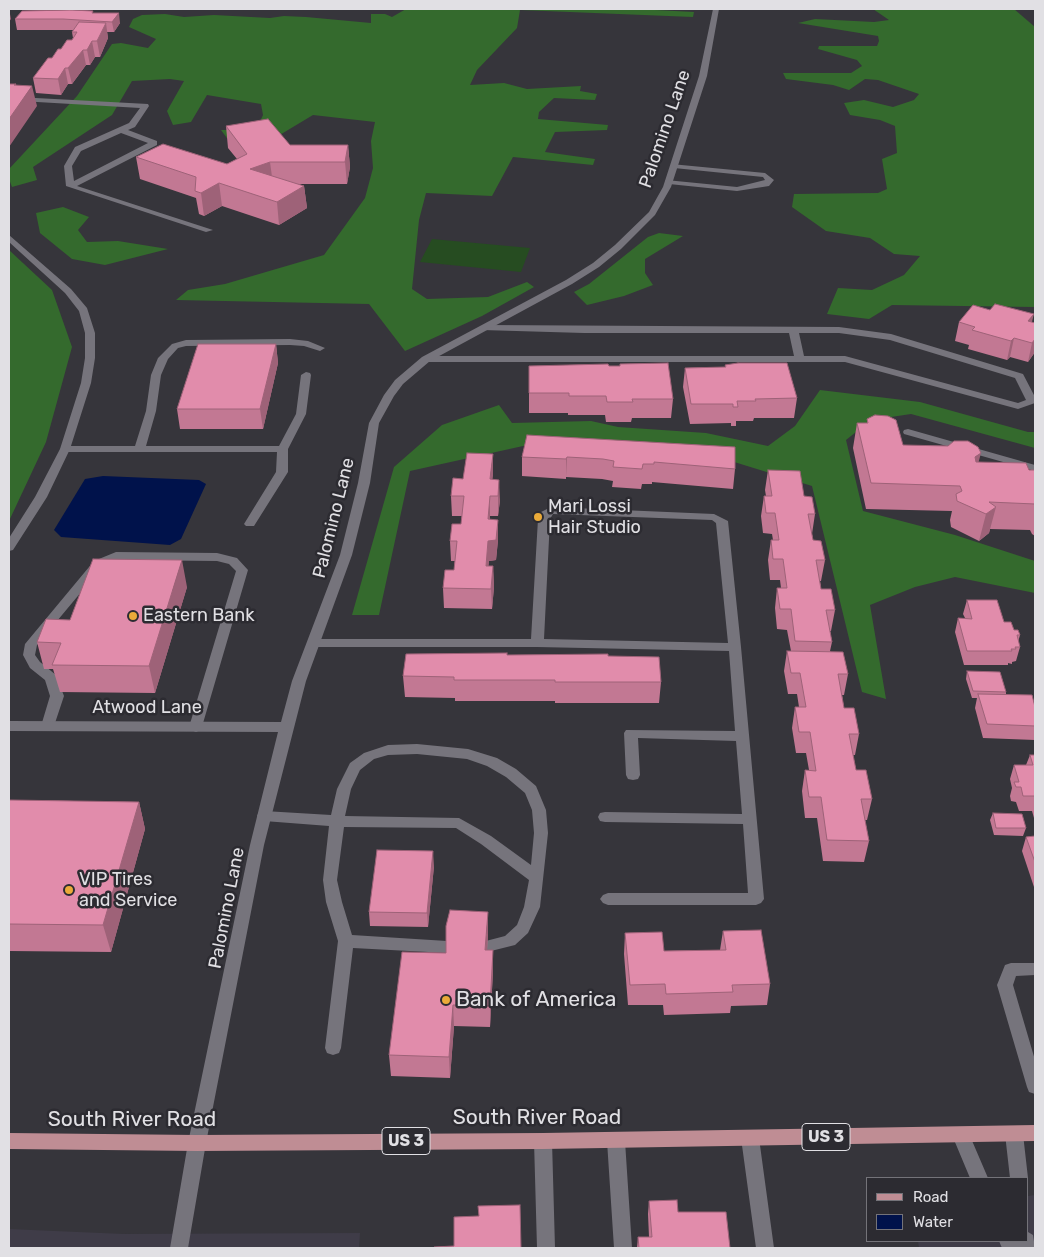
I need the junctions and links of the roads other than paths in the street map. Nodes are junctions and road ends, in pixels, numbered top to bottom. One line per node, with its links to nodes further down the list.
1 (716, 9): 6 (street, Palomino Lane)
2 (20, 99): 3 (street)
3 (121, 130): 4 (street); 8 (street)
4 (154, 143): 5 (street); 8 (street)
5 (163, 146)
6 (674, 166): 7 (street, Palomino Lane); 7 (street)
7 (669, 182): 11 (street, Palomino Lane)
8 (70, 186): 9 (street)
9 (209, 230)
10 (9, 238): 19 (street)
11 (485, 328): 12 (street); 14 (street, Palomino Lane)
12 (793, 330): 15 (street); 15 (street)
13 (320, 348): 18 (street)
14 (426, 359): 15 (street); 24 (street, Palomino Lane)
15 (800, 360)
16 (306, 376): 20 (street)
17 (908, 432): 21 (street)
18 (140, 448): 19 (street); 20 (street)
19 (65, 449): 23 (street)
20 (283, 449): 22 (street)
21 (1035, 468)
22 (250, 524)
23 (9, 547)
24 (314, 643): 25 (street); 30 (street, Palomino Lane)
25 (537, 643): 26 (street); 26 (street)
26 (735, 647): 31 (street)
27 (9, 726): 28 (street, Atwood Lane)
28 (48, 726): 29 (street, Atwood Lane); 29 (street)
29 (196, 727): 30 (street, Atwood Lane)
30 (286, 728): 33 (street, Palomino Lane)
31 (742, 736): 32 (street); 35 (street)
32 (633, 775)
33 (264, 816): 36 (street); 52 (street, Palomino Lane)
34 (605, 817): 35 (street)
35 (749, 818): 38 (street)
36 (337, 821): 37 (street); 37 (street); 39 (street)
37 (537, 878): 40 (street)
38 (608, 898)
39 (346, 941): 41 (street); 43 (street)
40 (487, 946)
41 (447, 947)
42 (1035, 969): 44 (street)
43 (333, 1048)
44 (1035, 1087)
45 (1035, 1133): 46 (main road, South River Road / US 3)
46 (1014, 1134): 47 (main road, South River Road / US 3); 54 (street)
47 (961, 1135): 48 (main road, South River Road / US 3); 53 (street)
48 (750, 1138): 49 (main road, South River Road / US 3); 58 (street)
49 (616, 1140): 51 (main road, South River Road / US 3); 57 (street)
50 (9, 1141): 52 (main road, South River Road / US 3)
51 (543, 1141): 52 (main road, South River Road / US 3); 56 (street)
52 (197, 1143): 55 (street, Palomino Lane)
53 (979, 1177)
54 (1019, 1177)
55 (179, 1248)
56 (546, 1248)
57 (623, 1248)
58 (765, 1248)

